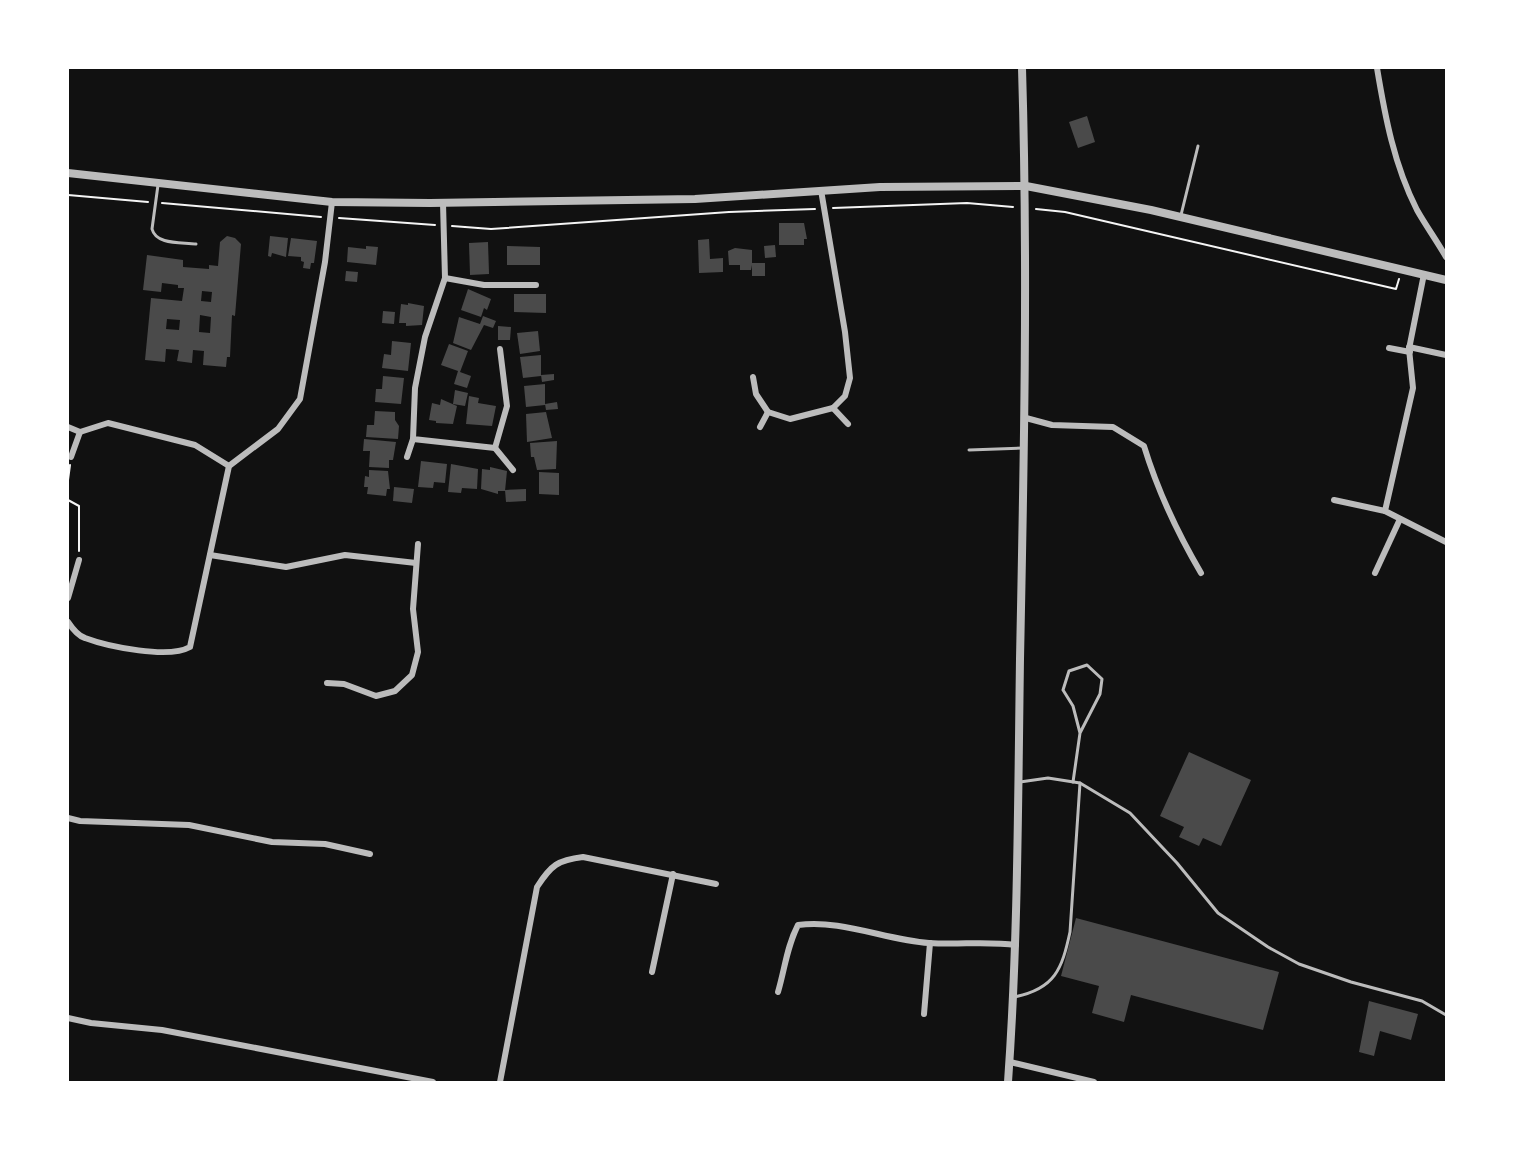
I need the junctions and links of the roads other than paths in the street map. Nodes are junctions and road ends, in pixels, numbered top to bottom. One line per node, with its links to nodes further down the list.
1 (1022, 68): 6 (street)
2 (1377, 68): 12 (street)
3 (1198, 146): 10 (lane)
4 (68, 173): 5 (street)
5 (159, 184): 8 (street); 11 (lane)
6 (1026, 186): 7 (street); 10 (street); 24 (street)
7 (821, 190): 9 (street); 22 (street)
8 (332, 202): 9 (street); 35 (street)
9 (443, 203): 14 (street)
10 (1180, 217): 13 (street)
11 (196, 244)
12 (1446, 257)
13 (1424, 274): 15 (street); 19 (street)
14 (445, 278): 16 (street); 29 (street)
15 (1446, 279)
16 (536, 285)
17 (500, 348): 30 (street)
18 (1389, 348): 19 (street)
19 (1409, 349): 20 (street); 38 (street)
20 (1446, 355)
21 (753, 377): 23 (street)
22 (832, 408): 23 (street); 25 (street)
23 (768, 412): 27 (street)
24 (1026, 418): 31 (street); 45 (street)
25 (848, 424)
26 (68, 427): 28 (street)
27 (760, 427)
28 (80, 432): 33 (street); 35 (street)
29 (413, 439): 30 (street); 34 (street)
30 (495, 448): 36 (street)
31 (1025, 448): 32 (lane); 51 (street)
32 (969, 450)
33 (71, 457)
34 (407, 457)
35 (229, 466): 42 (street)
36 (513, 470)
37 (1334, 500): 38 (street)
38 (1385, 511): 39 (street)
39 (1400, 519): 40 (street); 46 (street)
40 (1446, 542)
41 (418, 544): 44 (street)
42 (210, 555): 44 (street); 48 (street)
43 (79, 560): 47 (street)
44 (416, 563): 49 (street)
45 (1201, 573)
46 (1375, 573)
47 (68, 598)
48 (68, 622)
49 (327, 683)
50 (1080, 734): 50 (lane); 52 (lane)
51 (1018, 782): 52 (lane); 59 (street)
52 (1073, 782): 53 (lane)
53 (1080, 783): 62 (lane); 64 (lane)
54 (68, 818): 55 (street)
55 (370, 854)
56 (673, 874): 57 (street); 60 (street); 69 (street)
57 (716, 884)
58 (930, 943): 59 (street); 61 (street); 63 (street)
59 (1016, 945): 62 (street)
60 (652, 972)
61 (778, 992)
62 (1012, 997): 66 (street)
63 (924, 1014)
64 (1446, 1015)
65 (68, 1018): 67 (street)
66 (1010, 1062): 70 (street); 71 (street)
67 (412, 1080): 68 (street)
68 (433, 1083)
69 (500, 1083)
70 (1008, 1083)
71 (1094, 1083)

